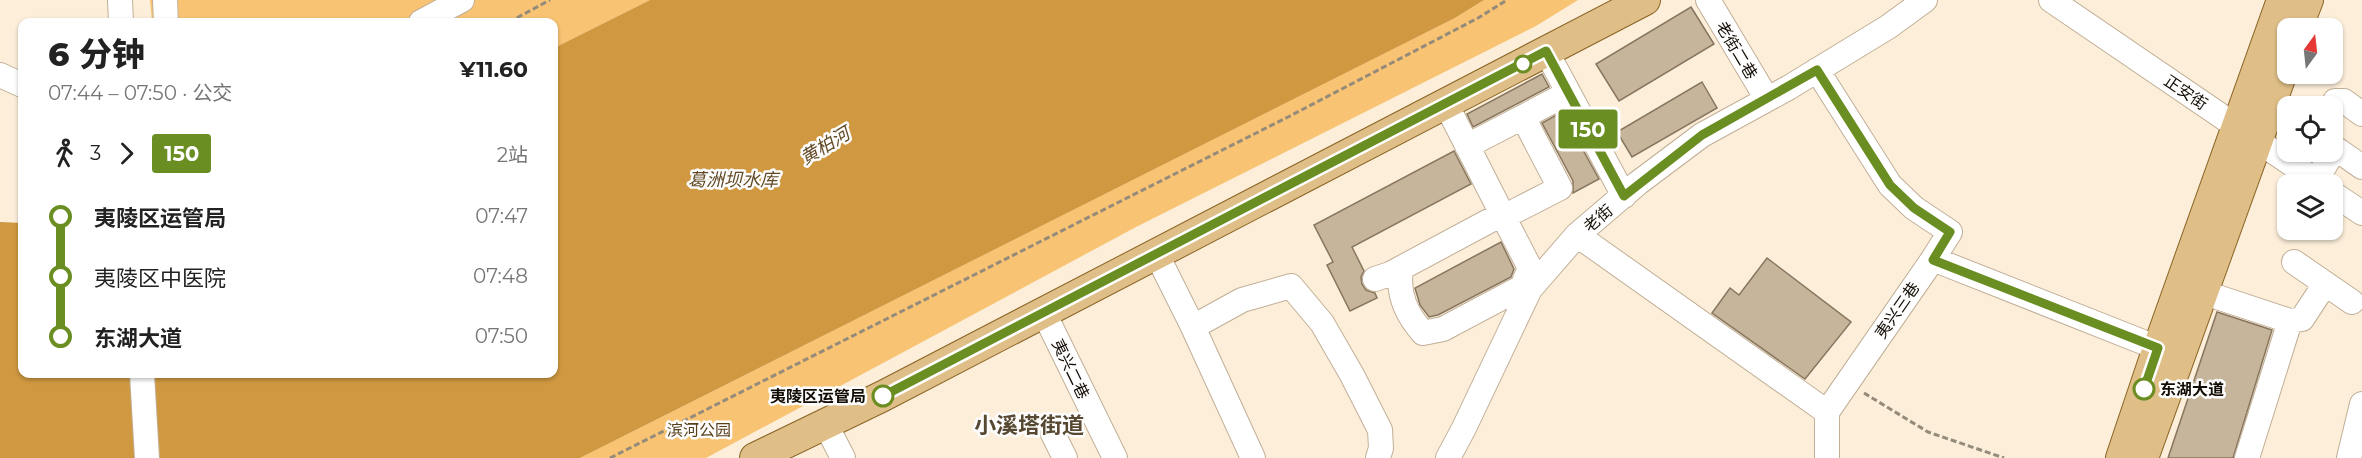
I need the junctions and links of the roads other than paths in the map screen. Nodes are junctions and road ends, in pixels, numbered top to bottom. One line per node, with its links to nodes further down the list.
1 (120, 0): 11 (street)
2 (165, 0): 12 (street)
3 (462, 0): 13 (street)
4 (1609, 0): 54 (main road)
5 (1645, 0): 15 (main road)
6 (1708, 0): 21 (street, 老街二巷)
7 (1925, 0): 16 (street, 老街)
8 (2051, 0): 26 (street, 正安街)
9 (2282, 0): 26 (main road)
10 (2308, 0): 14 (main road)
11 (121, 18)
12 (166, 18)
13 (428, 18)
14 (2301, 18)
15 (1546, 51): 20 (street); 23 (main road)
16 (1817, 70): 21 (street, 老街); 37 (street, 夷兴三巷)
17 (0, 75): 19 (street)
18 (2277, 77): 26 (main road)
19 (18, 83)
20 (1568, 93): 25 (street); 31 (street)
21 (1767, 99): 31 (street, 老街)
22 (2343, 101): 24 (street)
23 (1446, 104): 27 (street); 36 (main road)
24 (2362, 114)
25 (1522, 117): 27 (street); 33 (street)
26 (2247, 134): 30 (street, 正安街); 42 (main road); 47 (main road)
27 (1467, 146): 33 (street)
28 (2343, 153): 29 (street)
29 (2362, 167)
30 (2305, 174)
31 (1624, 196): 35 (street, 老街)
32 (2343, 200): 34 (street, 正安街)
33 (1510, 212): 39 (street); 39 (street)
34 (2362, 213)
35 (1577, 235): 49 (street); 61 (street, 老街)
36 (1156, 252): 44 (main road); 46 (street)
37 (1933, 260): 47 (street); 49 (street, 夷兴三巷)
38 (2294, 262): 41 (street)
39 (1401, 269): 40 (street)
40 (1376, 279)
41 (2325, 284): 43 (street); 45 (street)
42 (2202, 292): 45 (street); 64 (main road)
43 (2352, 302)
44 (1043, 311): 51 (main road); 58 (street, 夷兴二巷)
45 (2290, 321): 65 (street)
46 (1193, 327): 59 (street); 60 (street)
47 (2158, 348): 63 (main road)
48 (142, 378): 53 (street)
49 (1827, 412): 62 (street)
50 (2361, 412): 66 (street)
51 (825, 423): 55 (main road); 56 (street)
52 (1053, 434): 57 (street)
53 (147, 458)
54 (734, 458)
55 (755, 458)
56 (843, 458)
57 (1065, 458)
58 (1115, 458)
59 (1253, 458)
60 (1378, 458)
61 (1448, 458)
62 (1827, 458)
63 (2121, 458)
64 (2143, 458)
65 (2247, 458)
66 (2349, 458)

